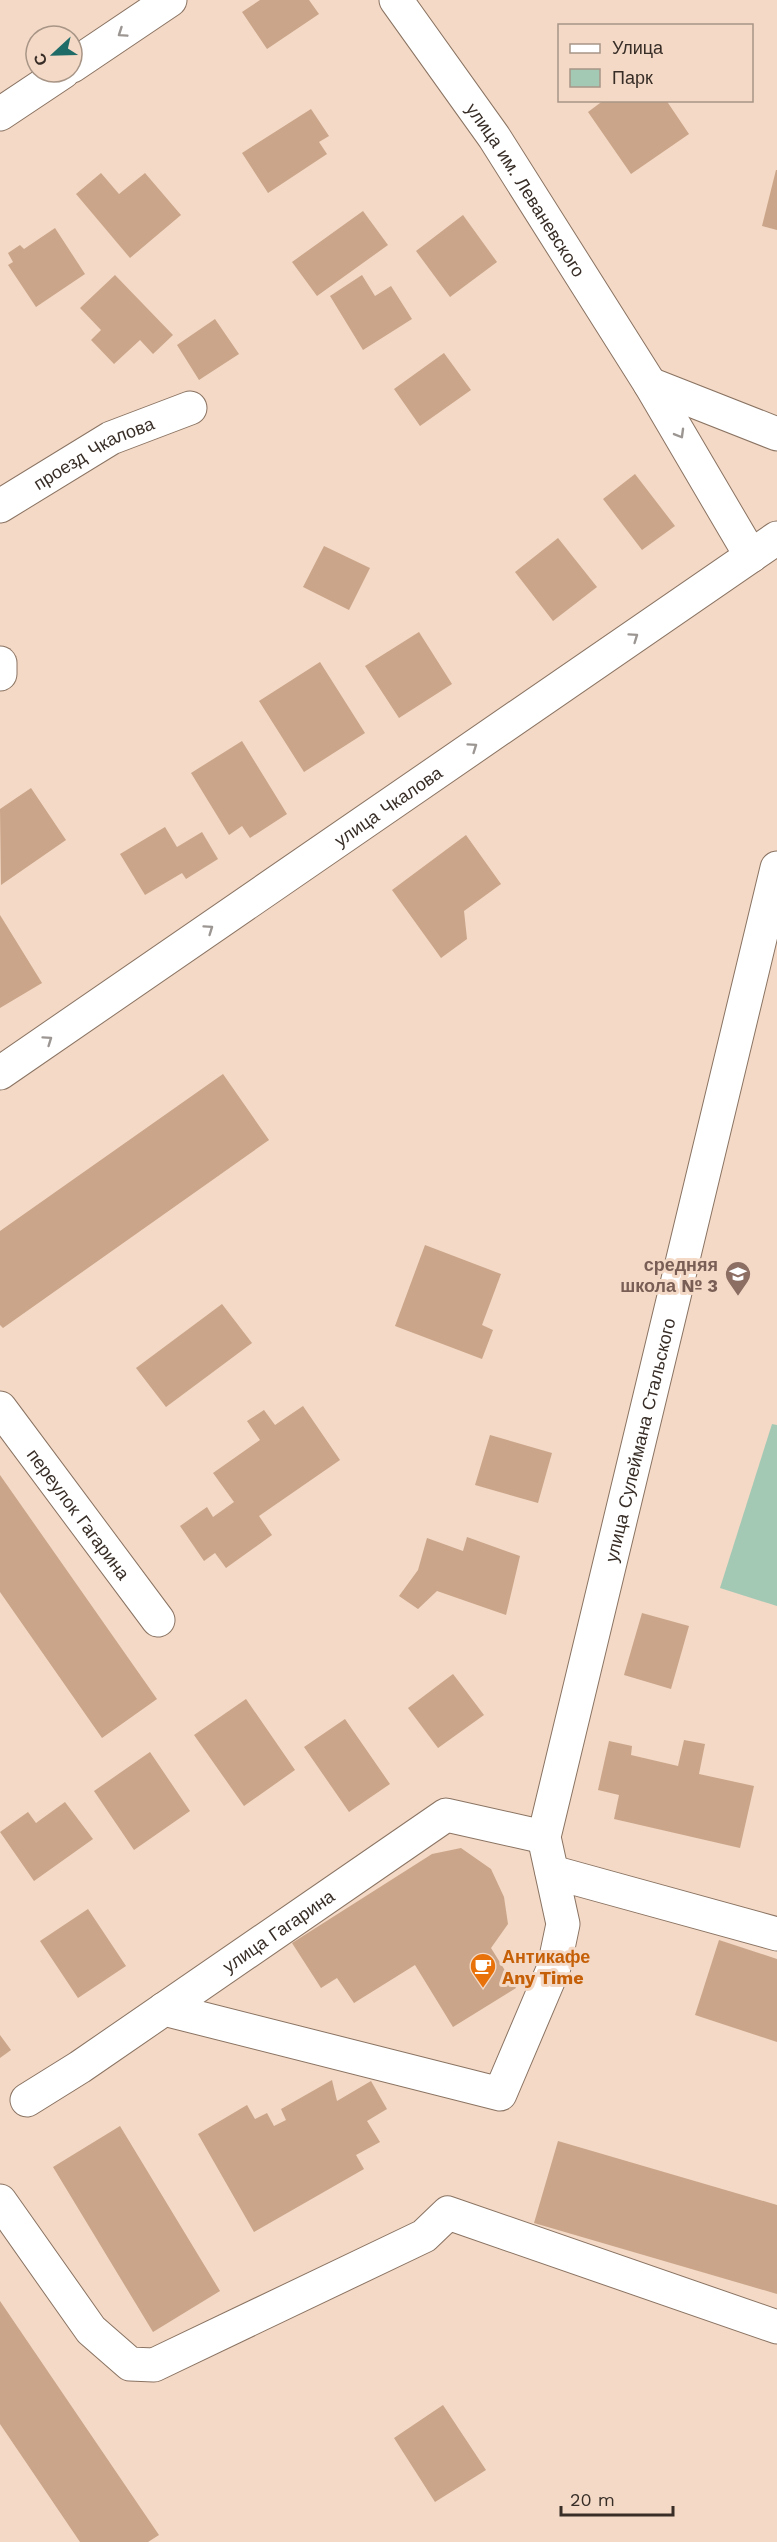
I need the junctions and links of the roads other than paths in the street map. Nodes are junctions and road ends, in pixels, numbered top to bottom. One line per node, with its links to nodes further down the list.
1 (170, 0): 3 (street, one-way to 3)
2 (396, 0): 6 (street, улица им. Леваневского)
3 (84, 58)
4 (45, 84): 5 (street)
5 (0, 114)
6 (650, 384): 8 (street); 10 (street, улица им. Леваневского, one-way to 10)
7 (190, 408): 9 (street, проезд Чкалова)
8 (777, 434)
9 (0, 506)
10 (764, 547): 14 (street, улица Чкалова, one-way to 10)
11 (0, 663): 12 (street)
12 (0, 674)
13 (777, 868): 17 (street, улица Сулеймана Стальского)
14 (0, 1073)
15 (0, 1408): 16 (street, переулок Гагарина)
16 (158, 1620)
17 (544, 1837): 18 (street); 20 (street, улица Гагарина)
18 (552, 1872): 19 (street); 20 (street)
19 (777, 1934)
20 (164, 2009): 21 (street, улица Гагарина)
21 (27, 2100)
22 (0, 2201): 23 (street)
23 (777, 2327)

